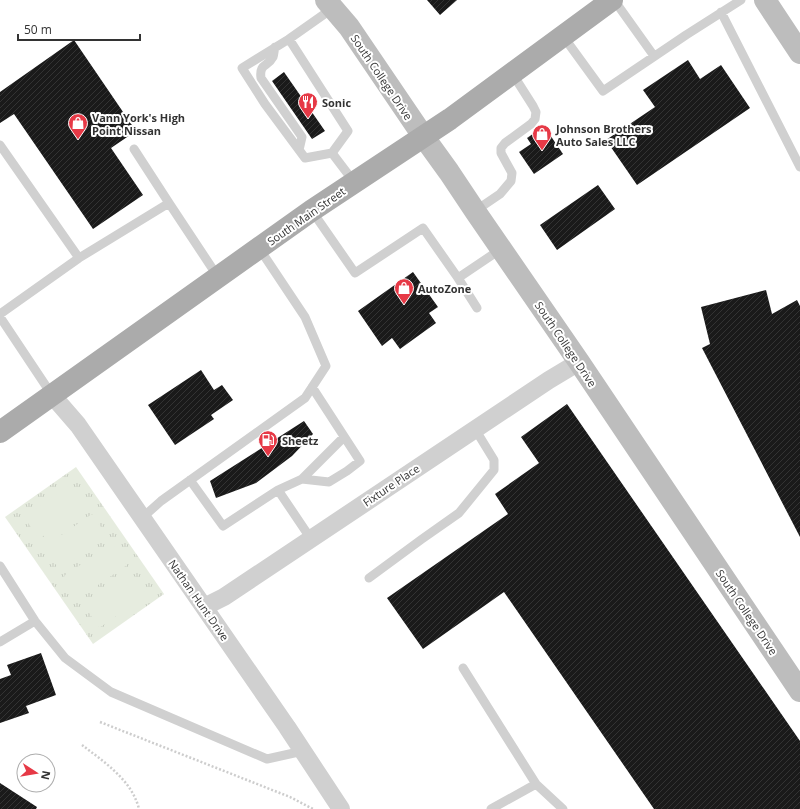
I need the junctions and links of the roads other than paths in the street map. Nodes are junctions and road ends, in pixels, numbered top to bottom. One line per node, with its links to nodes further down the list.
1 (613, 0): 6 (main road, South Main Street); 10 (lane)
2 (741, 0): 5 (lane)
3 (765, 0): 9 (main road)
4 (330, 4): 7 (lane); 12 (main road, South College Drive)
5 (721, 12): 10 (lane); 17 (lane)
6 (563, 36): 10 (lane); 11 (main road, South Main Street)
7 (289, 39): 8 (lane); 16 (lane)
8 (275, 47): 15 (lane); 15 (lane)
9 (800, 53)
10 (654, 56)
11 (512, 73): 12 (main road, South Main Street); 20 (lane)
12 (423, 136): 18 (main road, South Main Street); 20 (main road, South College Drive)
13 (0, 145): 24 (lane)
14 (134, 149): 19 (lane)
15 (299, 150): 16 (lane)
16 (332, 153): 18 (lane)
17 (800, 166)
18 (354, 182): 21 (main road, South Main Street)
19 (169, 203): 24 (lane); 25 (lane)
20 (475, 210): 23 (main road, South College Drive)
21 (311, 211): 22 (main road, South Main Street); 26 (lane)
22 (260, 248): 25 (main road, South Main Street); 31 (lane)
23 (501, 249): 26 (lane); 30 (main road, South College Drive)
24 (79, 258): 28 (lane)
25 (218, 277): 32 (main road, South Main Street)
26 (458, 278): 27 (lane)
27 (477, 308)
28 (0, 314)
29 (0, 317): 32 (lane)
30 (578, 362): 33 (street, Fixture Place); 47 (main road, South College Drive)
31 (312, 387): 35 (lane); 37 (lane)
32 (52, 395): 34 (main road, South Main Street); 39 (street, Nathan Hunt Drive)
33 (475, 429): 40 (street, Fixture Place); 42 (lane)
34 (0, 432)
35 (344, 437): 36 (lane); 36 (lane)
36 (302, 479): 38 (lane)
37 (190, 480): 38 (lane); 39 (lane)
38 (278, 490): 40 (lane)
39 (142, 518): 43 (street, Nathan Hunt Drive)
40 (312, 539): 43 (street, Fixture Place)
41 (0, 566): 44 (lane)
42 (369, 578)
43 (204, 607): 48 (street, Nathan Hunt Drive)
44 (35, 621): 45 (lane); 48 (lane)
45 (0, 642)
46 (463, 668): 49 (lane)
47 (800, 691)
48 (303, 751): 50 (street, Nathan Hunt Drive)
49 (536, 784): 51 (lane); 52 (lane)
50 (341, 809)
51 (491, 809)
52 (563, 809)

